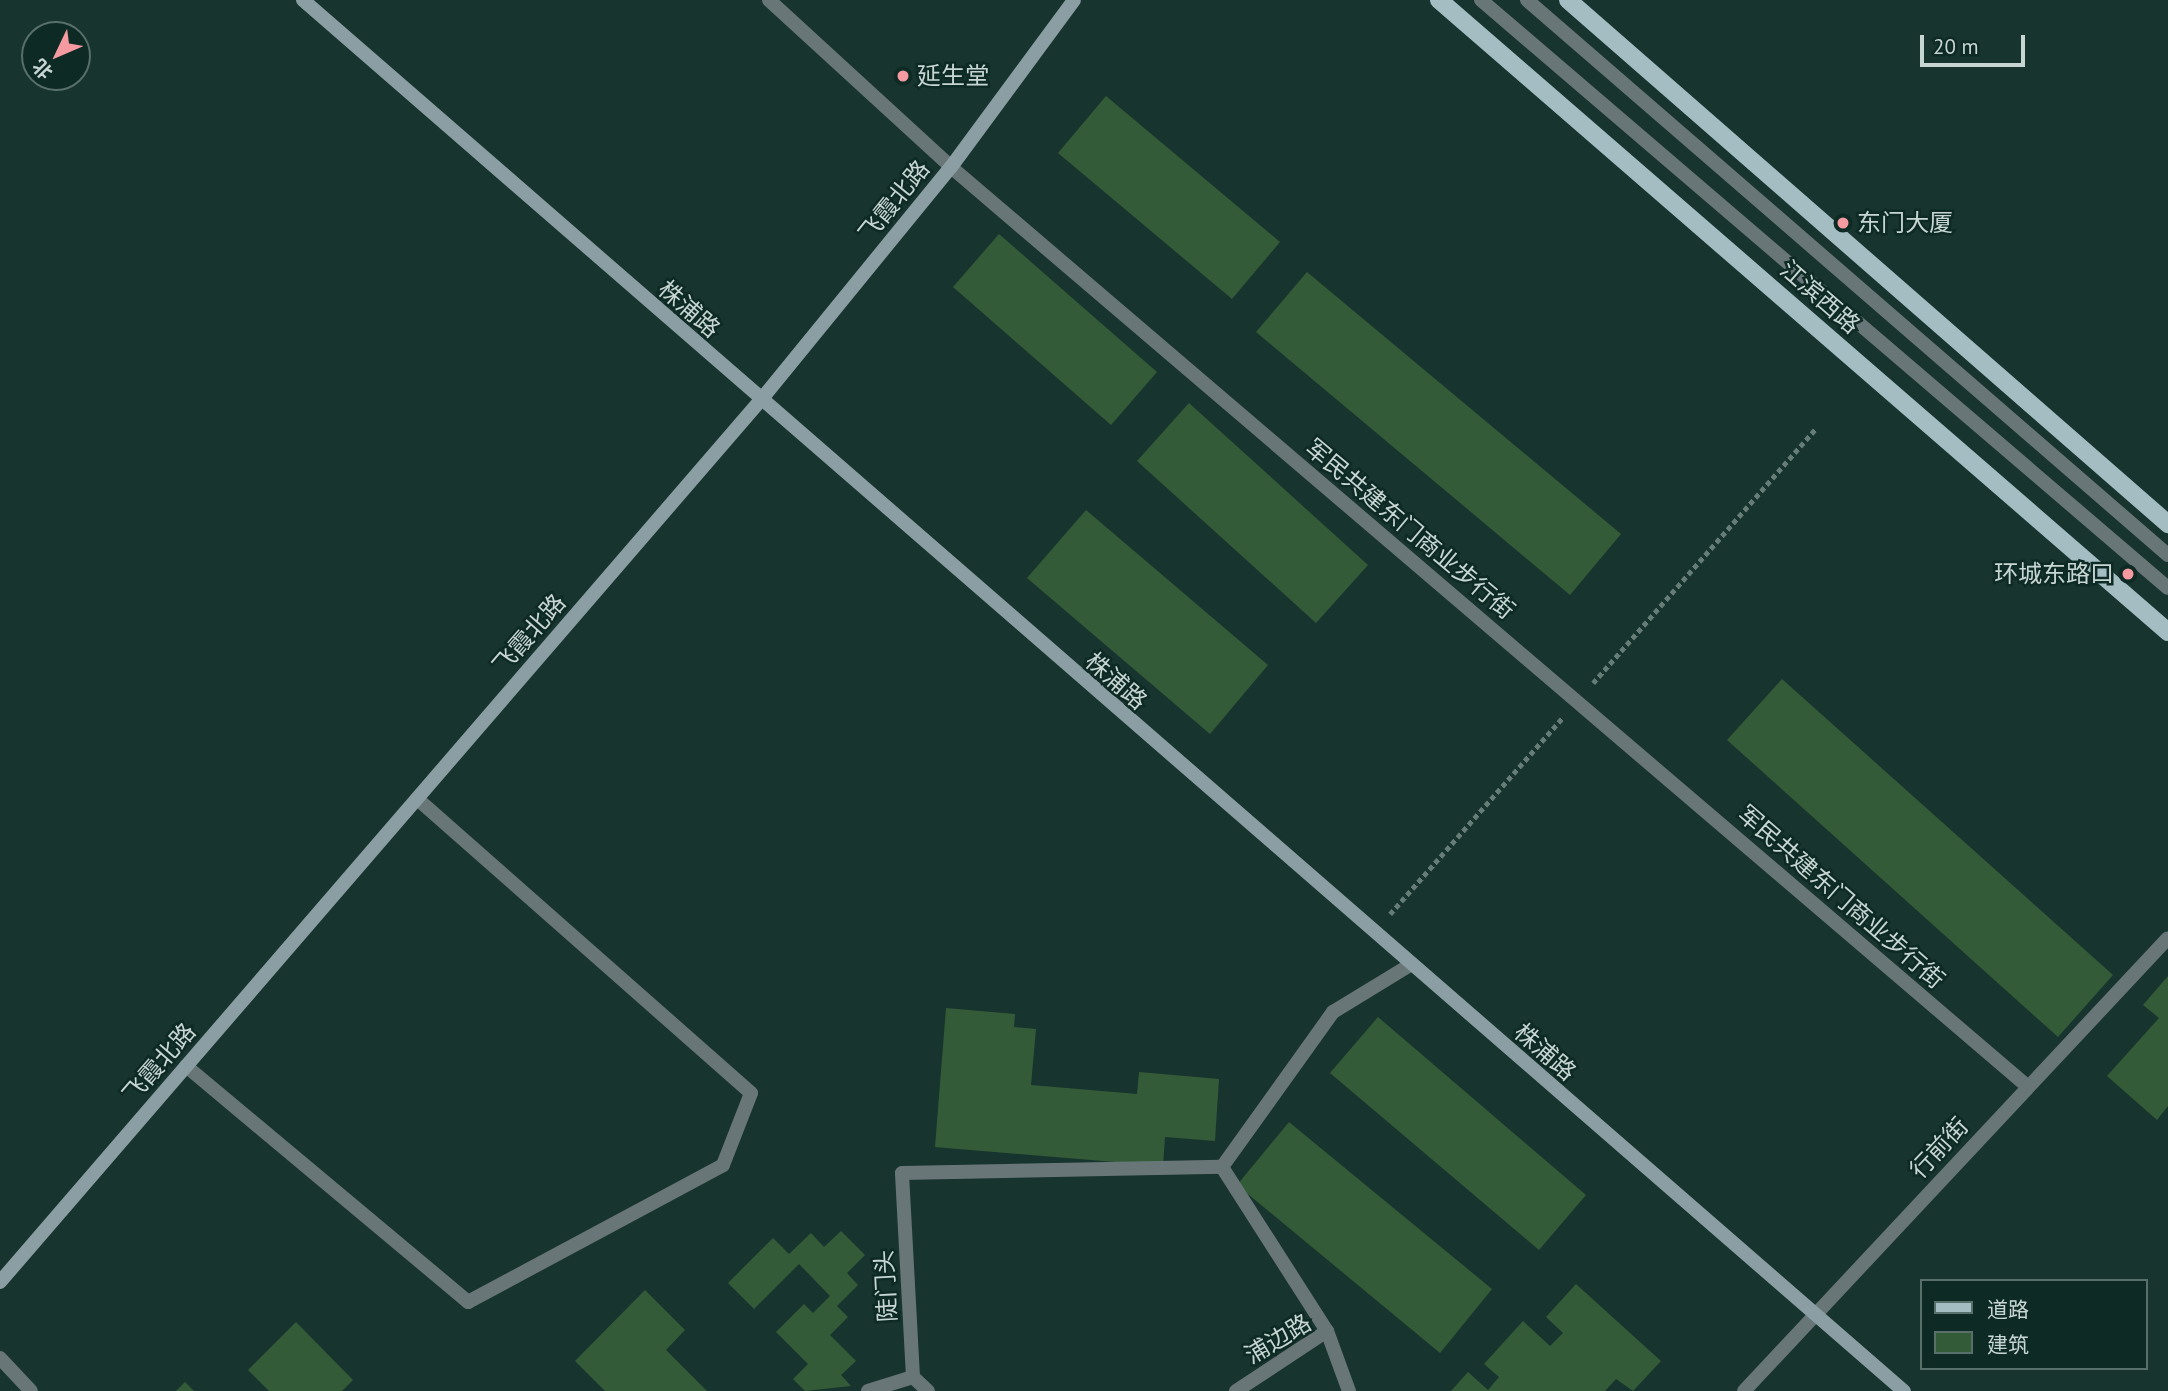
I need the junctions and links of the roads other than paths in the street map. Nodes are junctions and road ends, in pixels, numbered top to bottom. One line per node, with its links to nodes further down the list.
1 (303, 0): 9 (street, 株浦路)
2 (769, 0): 8 (street, 军民共建东门商业步行街)
3 (1073, 0): 8 (street, 飞霞北路)
4 (1439, 0): 13 (main road, 江滨西路)
5 (1481, 0): 12 (street)
6 (1527, 0): 11 (street)
7 (1568, 0): 10 (main road)
8 (951, 167): 9 (street, 飞霞北路); 18 (street, 军民共建东门商业步行街)
9 (760, 401): 14 (street, 飞霞北路); 16 (street, 株浦路)
10 (2168, 524)
11 (2168, 555)
12 (2168, 588)
13 (2168, 632)
14 (417, 799): 17 (street, 飞霞北路); 17 (street)
15 (2168, 938): 18 (street, 行前街)
16 (1410, 965): 19 (street); 21 (street, 株浦路)
17 (186, 1066): 20 (street, 飞霞北路)
18 (2028, 1087): 21 (street, 行前街)
19 (1222, 1167): 22 (street); 24 (street, 陡门头)
20 (0, 1282)
21 (1814, 1313): 30 (street, 行前街); 31 (street, 株浦路)
22 (1327, 1331): 28 (street, 浦边路); 29 (street, 浦边路)
23 (0, 1358): 25 (street)
24 (913, 1377): 26 (street); 27 (street)
25 (31, 1391)
26 (868, 1391)
27 (928, 1391)
28 (1236, 1391)
29 (1349, 1391)
30 (1744, 1391)
31 (1904, 1391)

